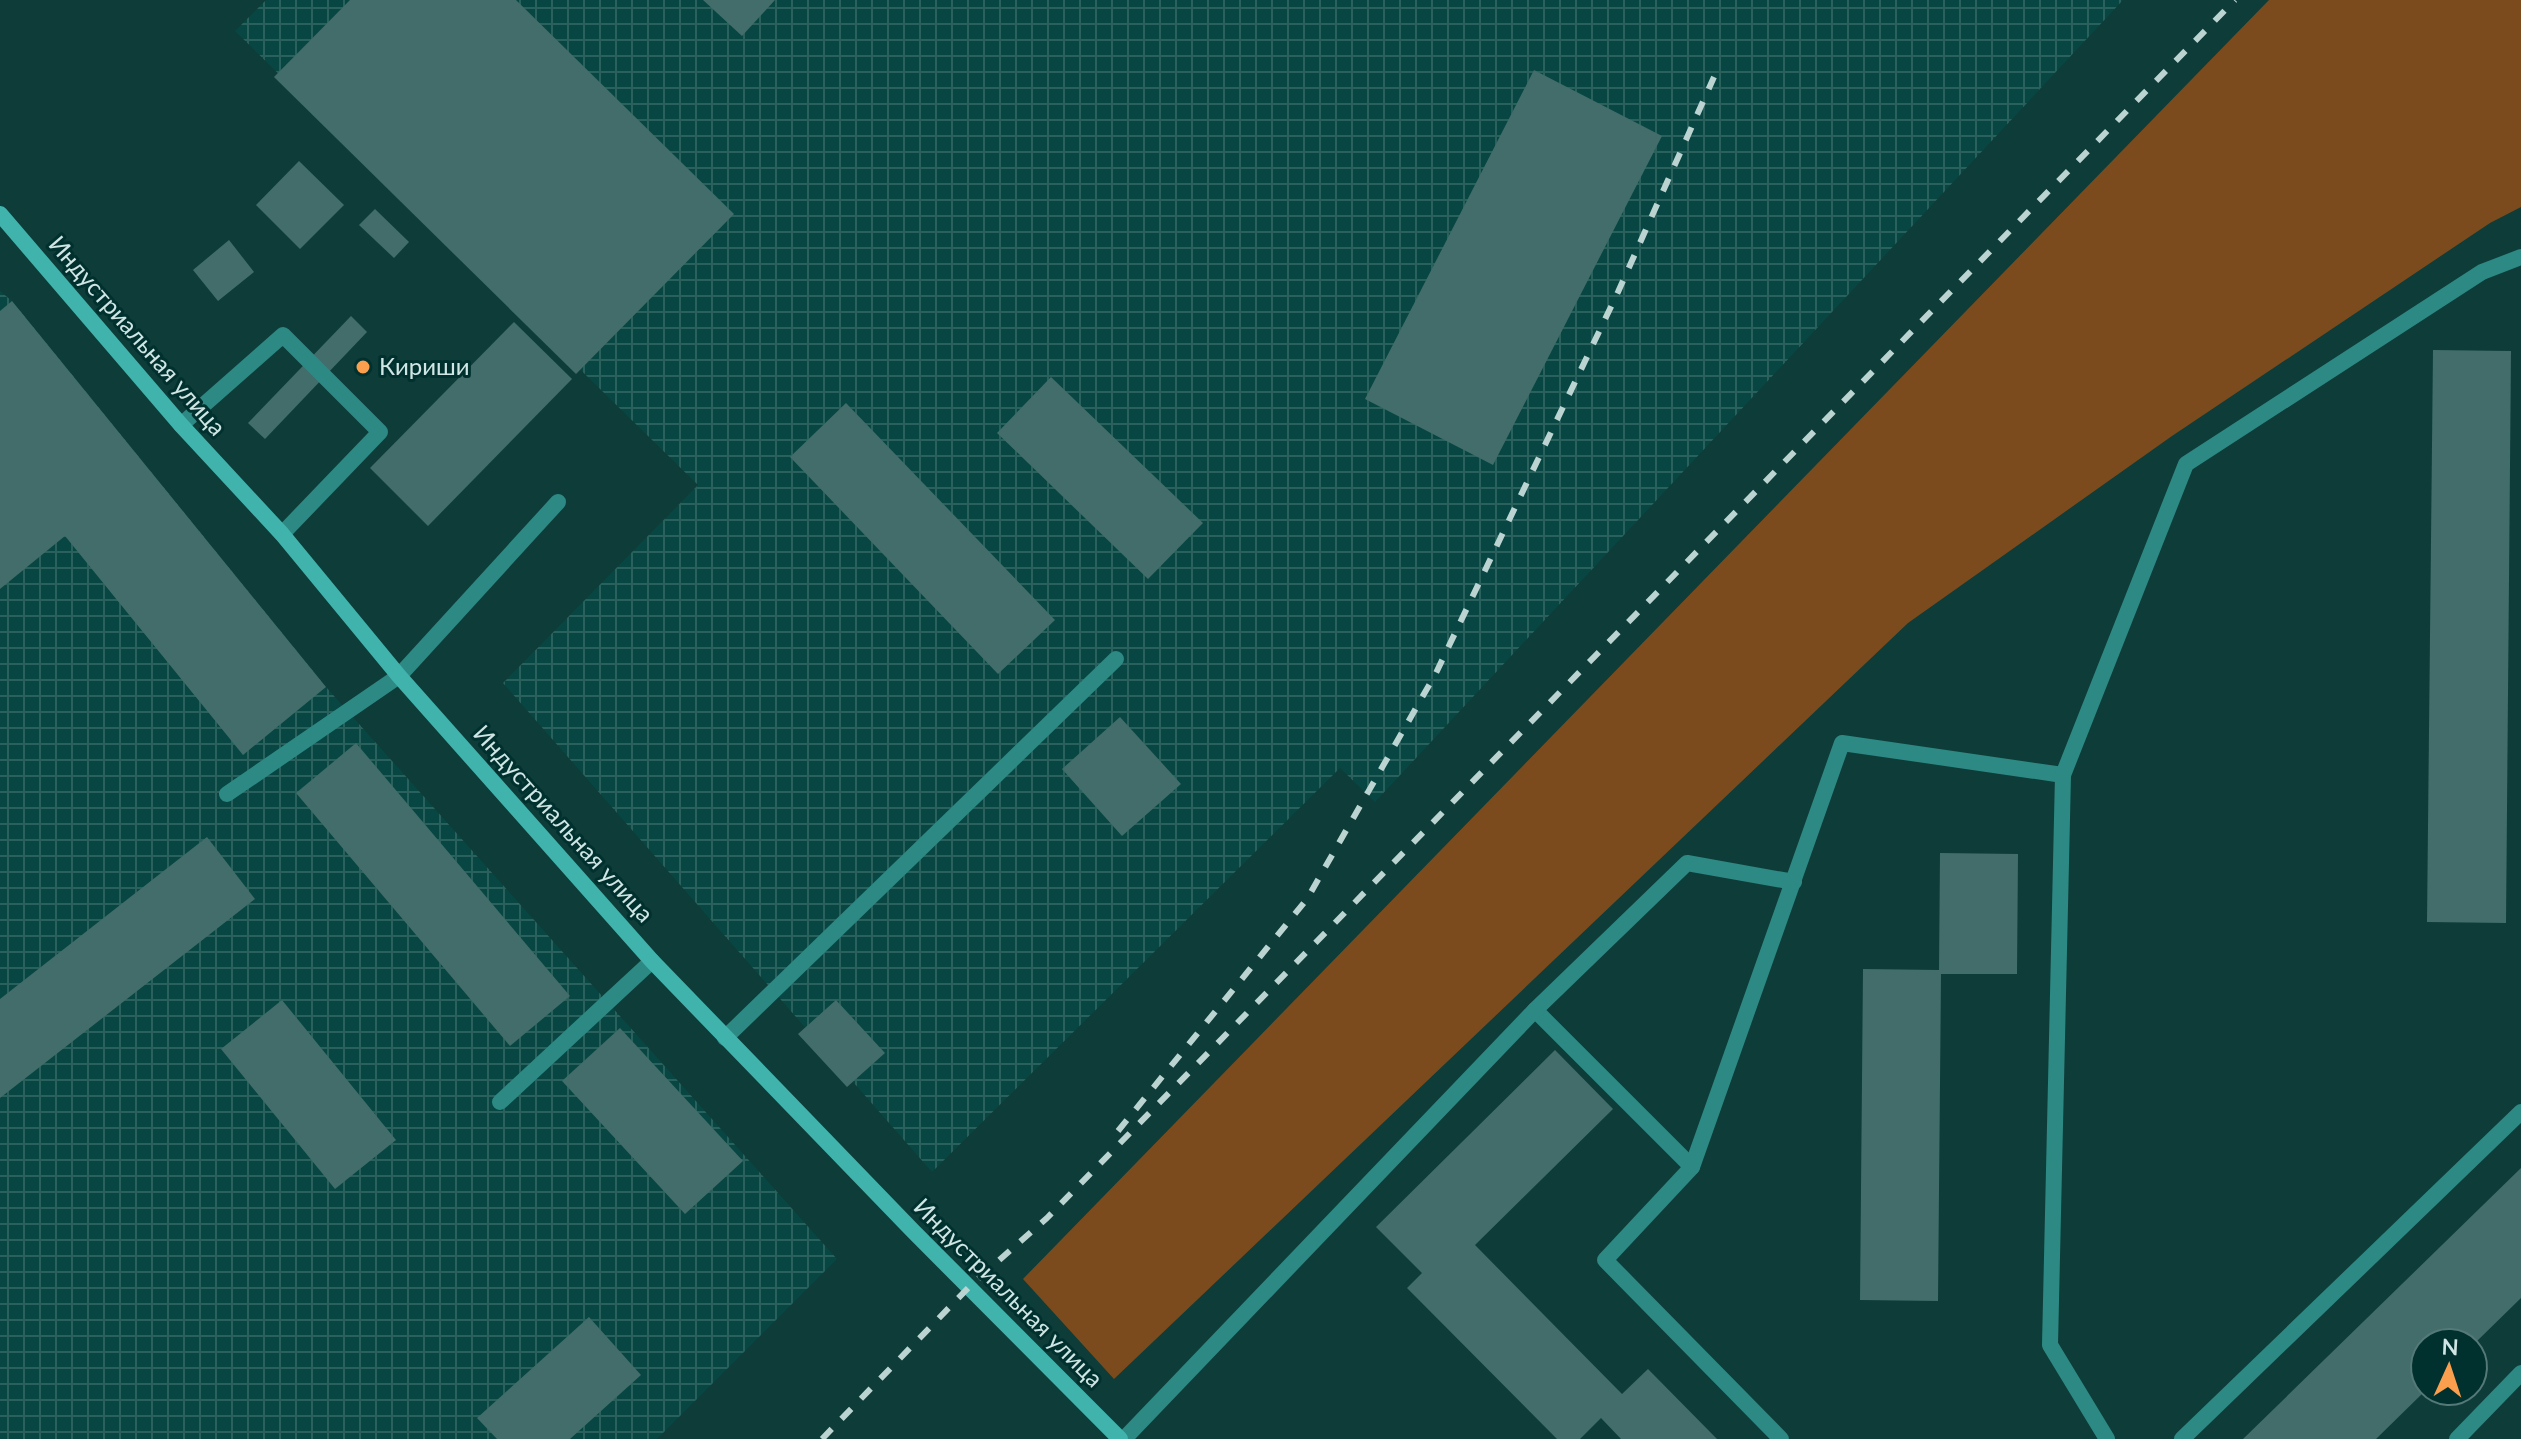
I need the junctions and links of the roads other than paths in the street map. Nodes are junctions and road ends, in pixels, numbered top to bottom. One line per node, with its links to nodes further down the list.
1 (0, 214): 3 (main road, Индустриальная улица)
2 (2521, 257): 8 (lane)
3 (181, 425): 5 (main road, Индустриальная улица); 5 (lane)
4 (558, 502): 7 (lane)
5 (282, 534): 7 (main road, Индустриальная улица)
6 (1116, 659): 13 (lane)
7 (399, 676): 9 (lane); 11 (main road, Индустриальная улица)
8 (2063, 775): 10 (lane); 18 (lane)
9 (227, 794)
10 (1794, 882): 12 (lane); 16 (lane)
11 (652, 961): 13 (main road, Индустриальная улица); 14 (lane)
12 (1535, 1010): 16 (lane); 19 (lane)
13 (725, 1038): 19 (main road, Индустриальная улица)
14 (500, 1102)
15 (2521, 1112): 21 (lane)
16 (1692, 1167): 20 (lane)
17 (2521, 1373): 22 (lane)
18 (2105, 1438)
19 (1122, 1439)
20 (1781, 1439)
21 (2182, 1439)
22 (2457, 1439)

